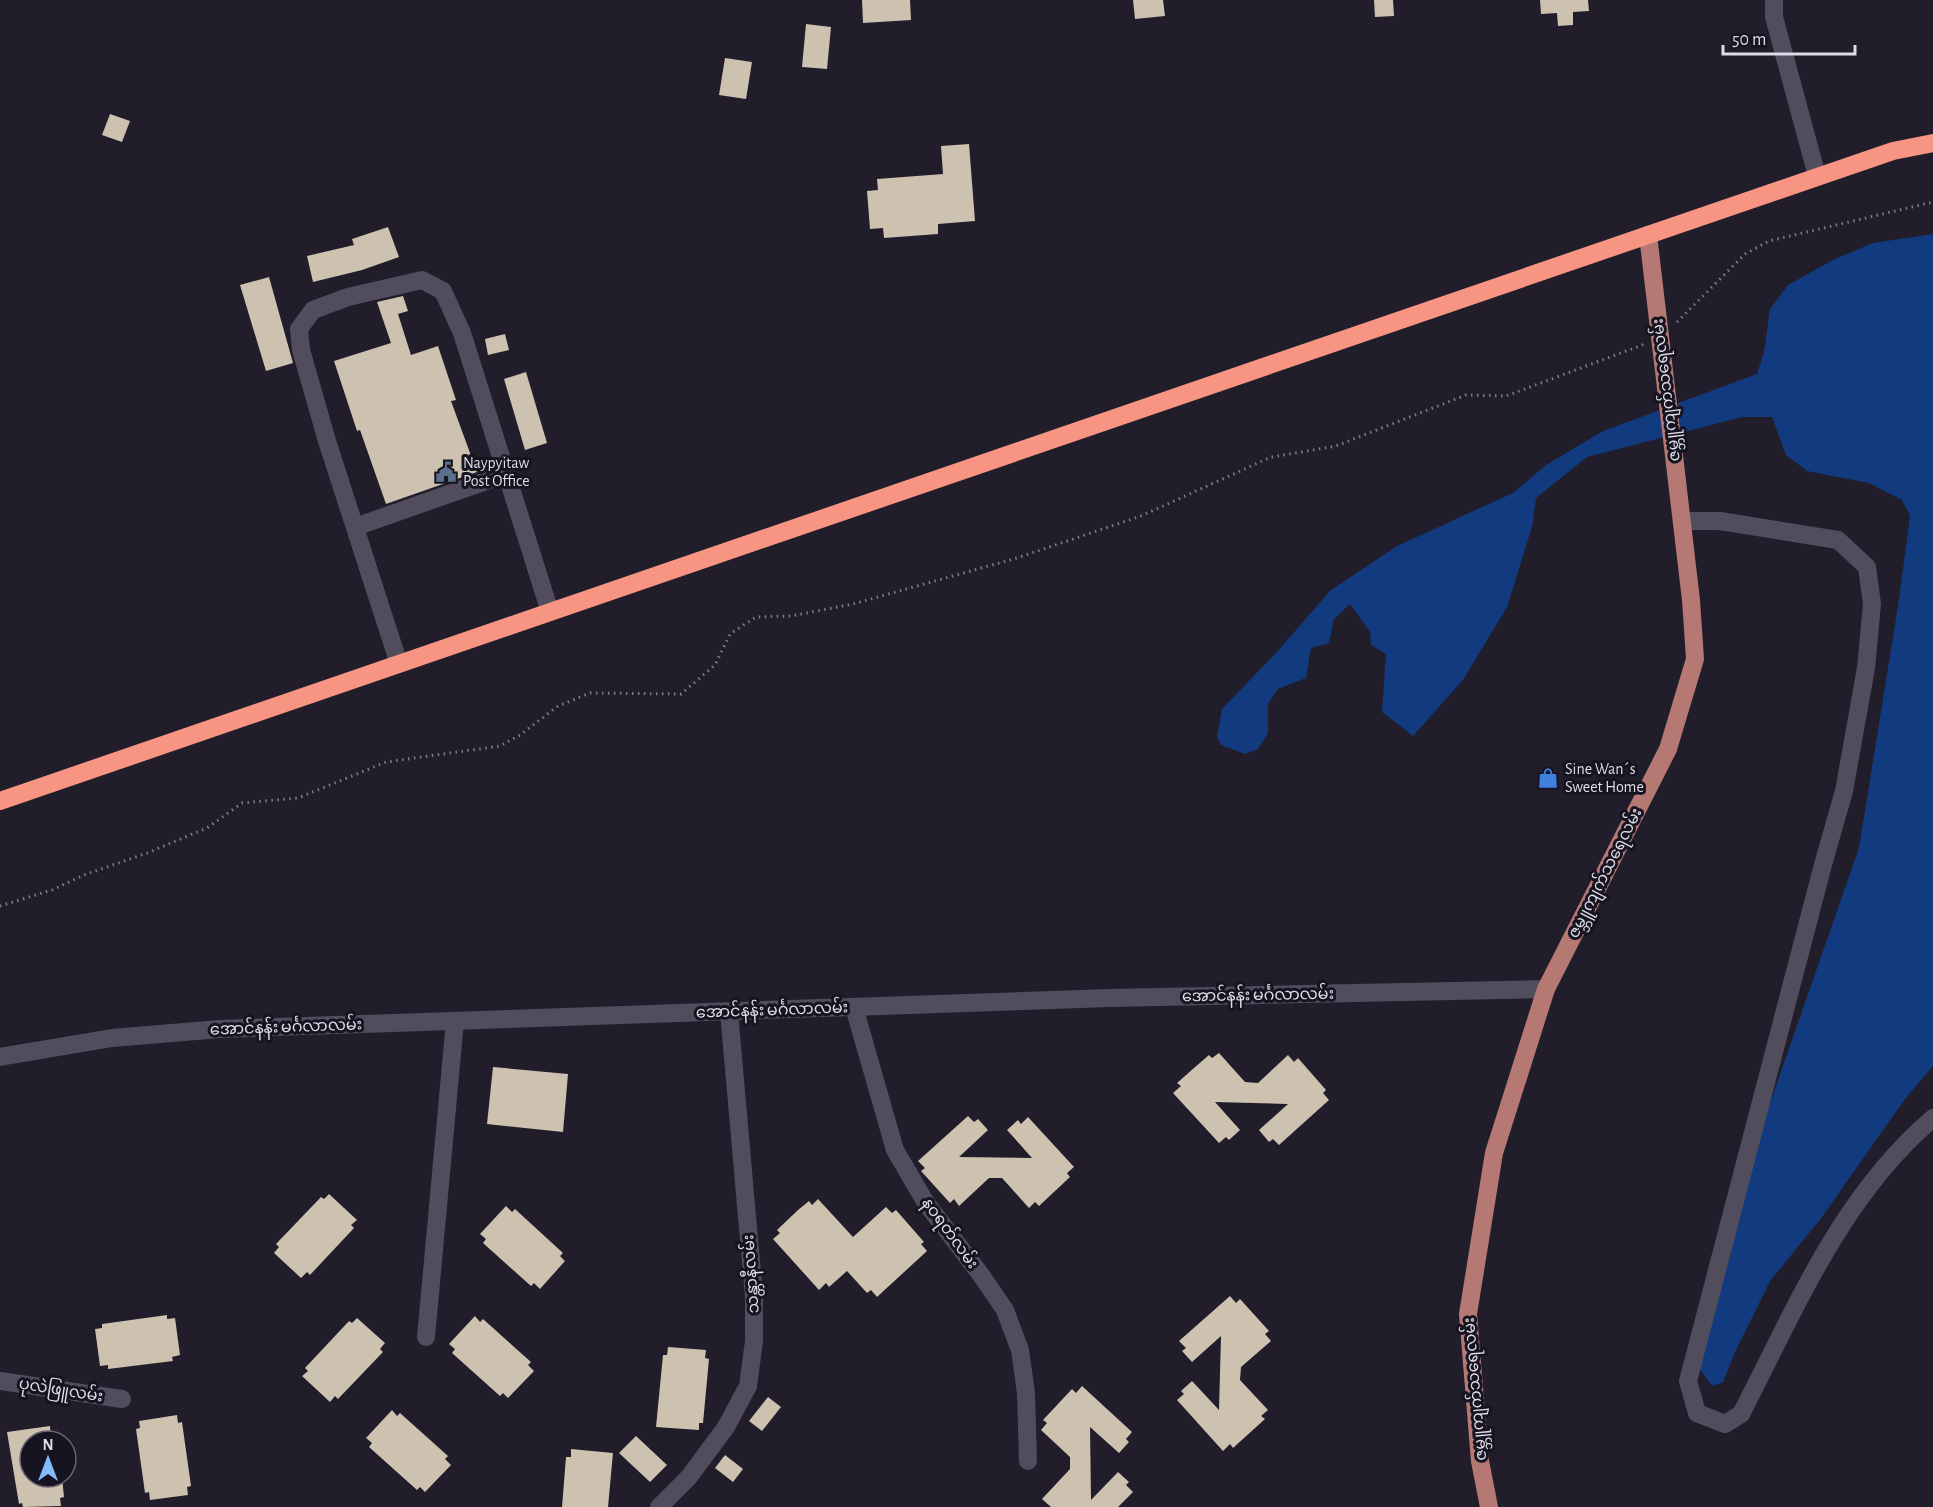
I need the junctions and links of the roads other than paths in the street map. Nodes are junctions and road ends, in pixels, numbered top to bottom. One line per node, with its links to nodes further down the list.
1 (1774, 0): 3 (street)
2 (1933, 143): 3 (highway)
3 (1817, 176): 4 (highway)
4 (1648, 235): 6 (main road, ဇမ္ဘူကျက်သရေလမ်း); 8 (highway)
5 (506, 474): 7 (street); 7 (street); 8 (street)
6 (1682, 521): 11 (main road, ဇမ္ဘူကျက်သရေလမ်း); 16 (street)
7 (355, 527): 9 (street)
8 (550, 612): 9 (highway)
9 (399, 664): 10 (highway)
10 (0, 801)
11 (1546, 989): 12 (street, အောင်နန်း မင်္ဂလာလမ်း); 22 (main road, ဇမ္ဘူကျက်သရေလမ်း)
12 (854, 1007): 13 (street, အောင်နန်း မင်္ဂလာလမ်း); 20 (street, နဝရတ်လမ်း)
13 (729, 1012): 14 (street, အောင်နန်း မင်္ဂလာလမ်း); 21 (street, သန္တာနီလမ်း)
14 (455, 1021): 15 (street, အောင်နန်း မင်္ဂလာလမ်း); 17 (street)
15 (0, 1057)
16 (1933, 1119)
17 (426, 1337)
18 (0, 1381): 19 (street, ပုလဲဖြူလမ်း)
19 (122, 1399)
20 (1029, 1461)
21 (659, 1507)
22 (1489, 1507)

